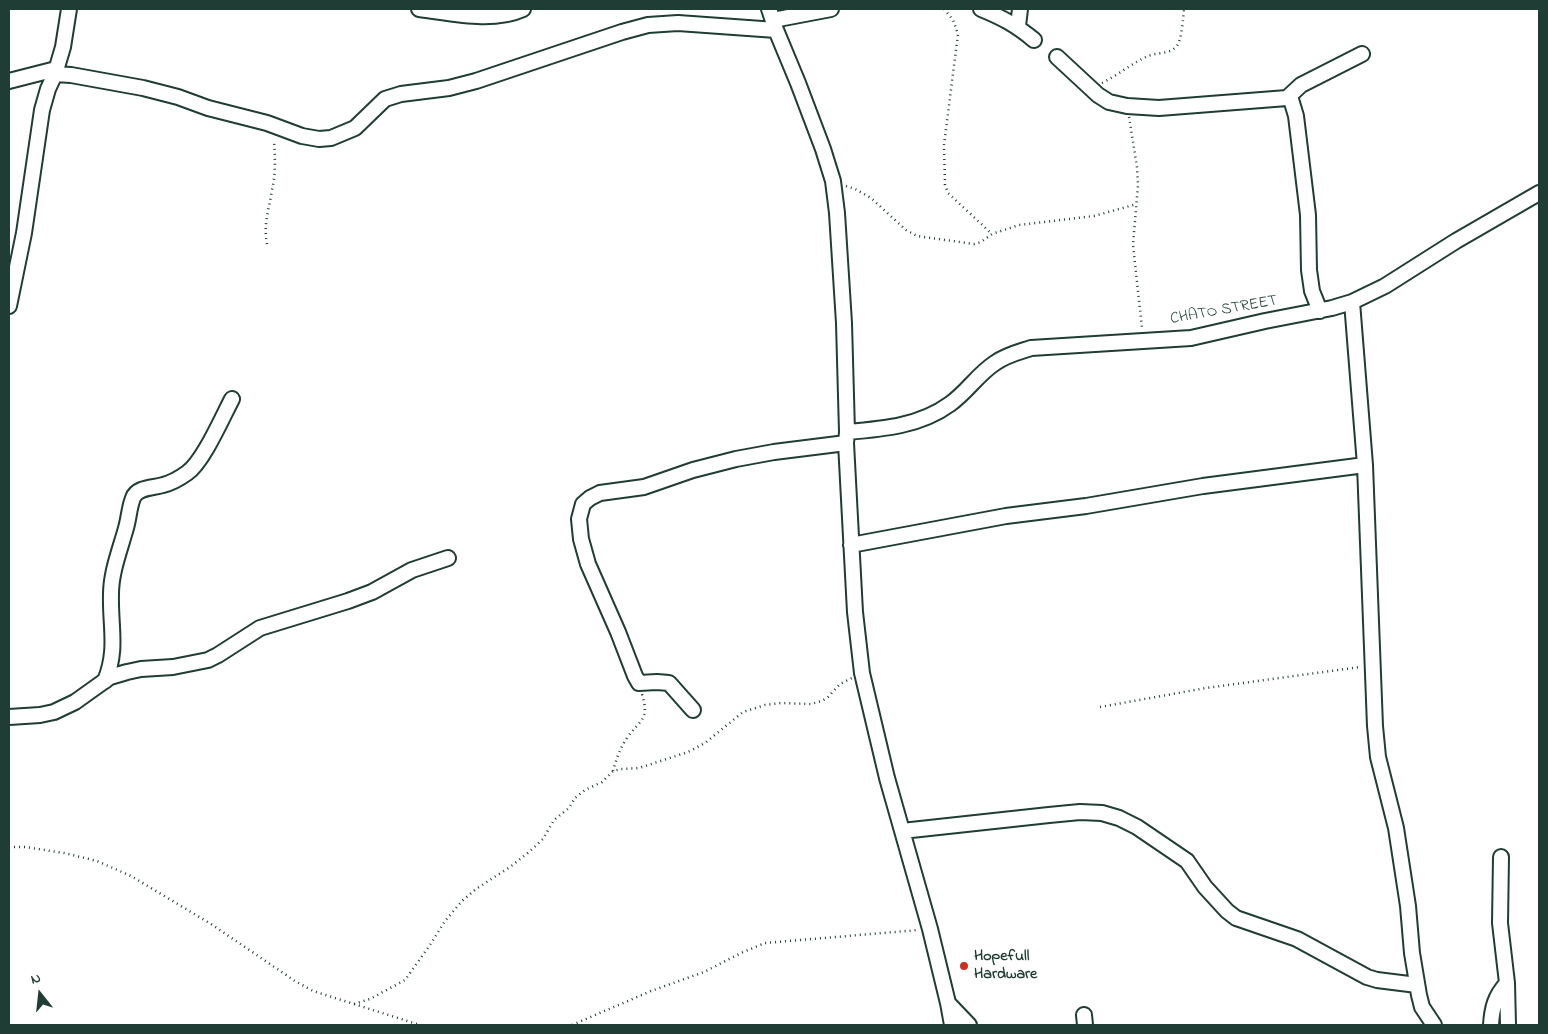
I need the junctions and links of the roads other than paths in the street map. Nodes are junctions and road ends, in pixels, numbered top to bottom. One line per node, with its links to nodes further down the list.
1 (69, 9): 12 (street)
2 (419, 9): 3 (street)
3 (523, 9)
4 (831, 9): 7 (street)
5 (981, 9): 8 (street)
6 (1020, 9): 8 (street)
7 (772, 20): 12 (street); 20 (street)
8 (1018, 26): 9 (street)
9 (1034, 40)
10 (1362, 54): 14 (street)
11 (1057, 57): 14 (street)
12 (56, 71): 13 (street); 17 (street)
13 (9, 81)
14 (1290, 96): 18 (street)
15 (1539, 193): 16 (street, CHATO STREET)
16 (1352, 302): 18 (street, CHATO STREET); 21 (street)
17 (9, 306)
18 (1320, 312): 20 (street, CHATO STREET)
19 (232, 399): 24 (street)
20 (847, 438): 22 (street); 25 (street, CHATO STREET)
21 (1364, 465): 22 (street); 30 (street)
22 (851, 545): 27 (street)
23 (448, 558): 24 (street)
24 (105, 681): 26 (street)
25 (693, 710)
26 (9, 717)
27 (902, 831): 30 (street); 31 (street)
28 (1501, 857): 29 (street)
29 (1507, 984): 35 (street); 36 (street)
30 (1417, 985): 34 (street)
31 (948, 1003): 32 (street); 33 (street)
32 (952, 1025)
33 (969, 1025)
34 (1434, 1025)
35 (1491, 1025)
36 (1508, 1025)

